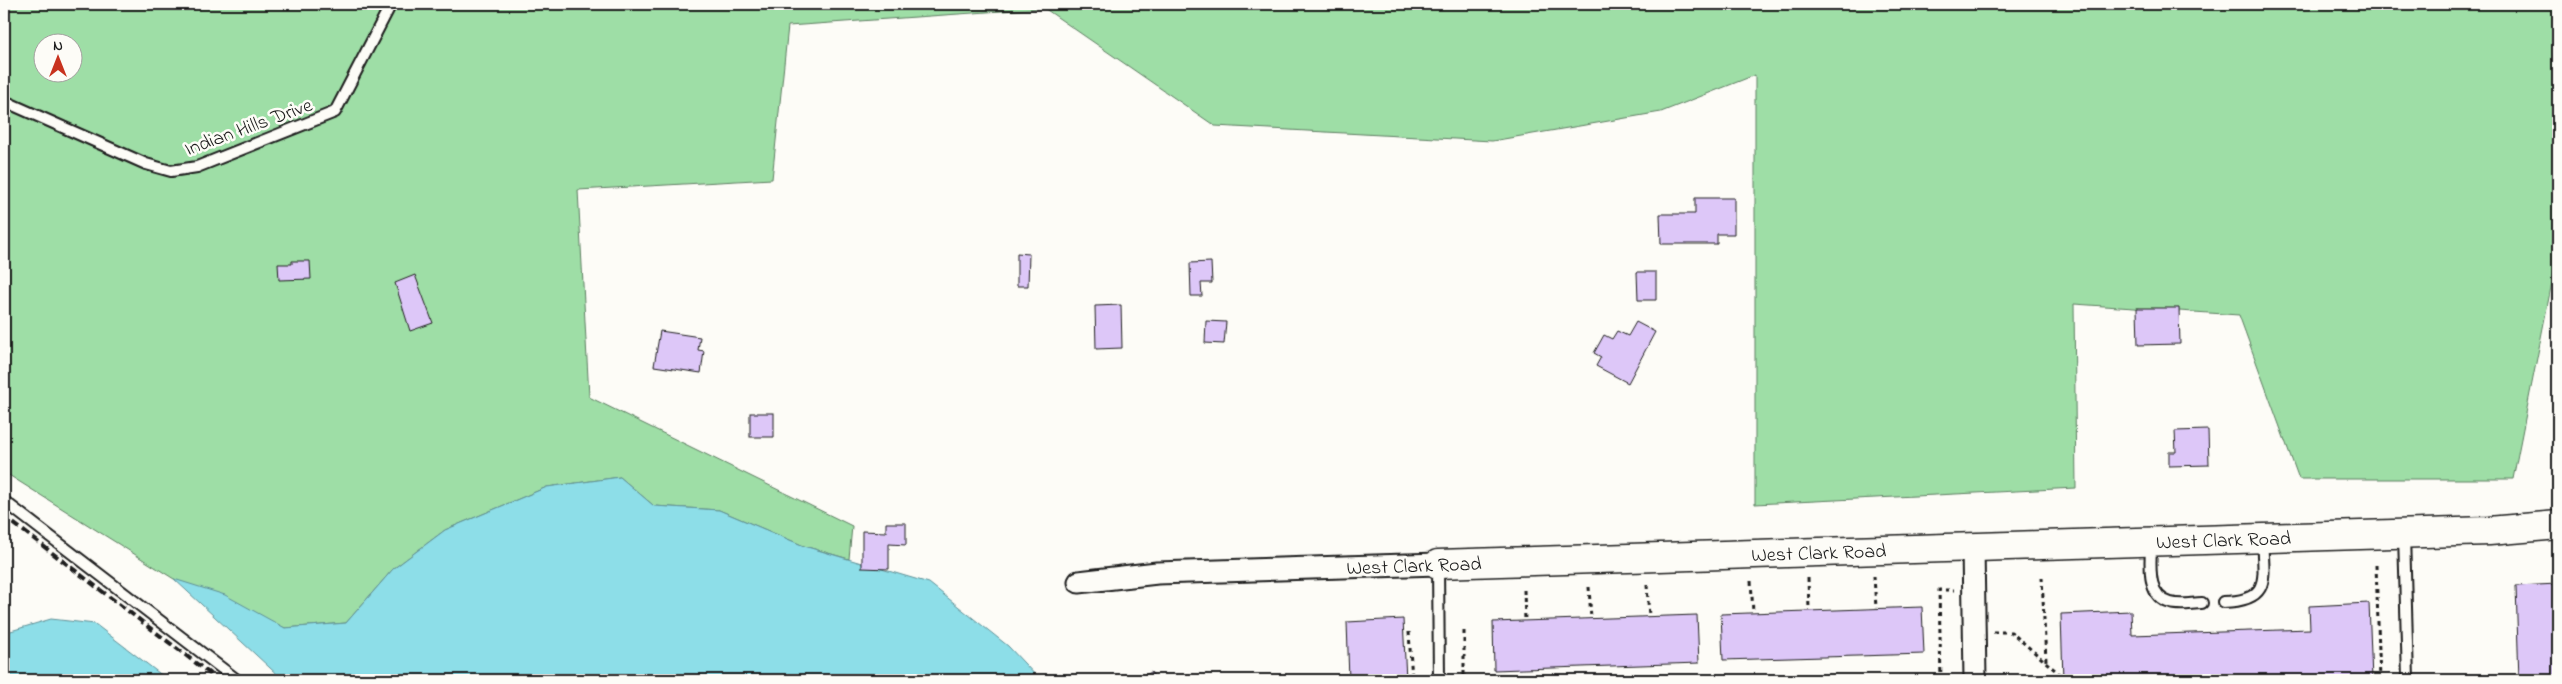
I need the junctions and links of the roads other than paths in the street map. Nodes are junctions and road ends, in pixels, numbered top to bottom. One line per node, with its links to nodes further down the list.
1 (391, 4): 2 (lane, Indian Hills Drive)
2 (4, 101)
3 (4, 501): 13 (lane)
4 (2558, 525): 5 (street, West Clark Road)
5 (2404, 533): 6 (street, West Clark Road); 16 (lane)
6 (2262, 538): 7 (street, West Clark Road); 11 (lane)
7 (2150, 541): 8 (street, West Clark Road); 12 (lane)
8 (1973, 547): 9 (street, West Clark Road); 15 (street)
9 (1438, 564): 10 (street, West Clark Road); 14 (lane)
10 (1079, 582)
11 (2223, 602)
12 (2202, 603)
13 (237, 680)
14 (1439, 680)
15 (1975, 680)
16 (2408, 680)

